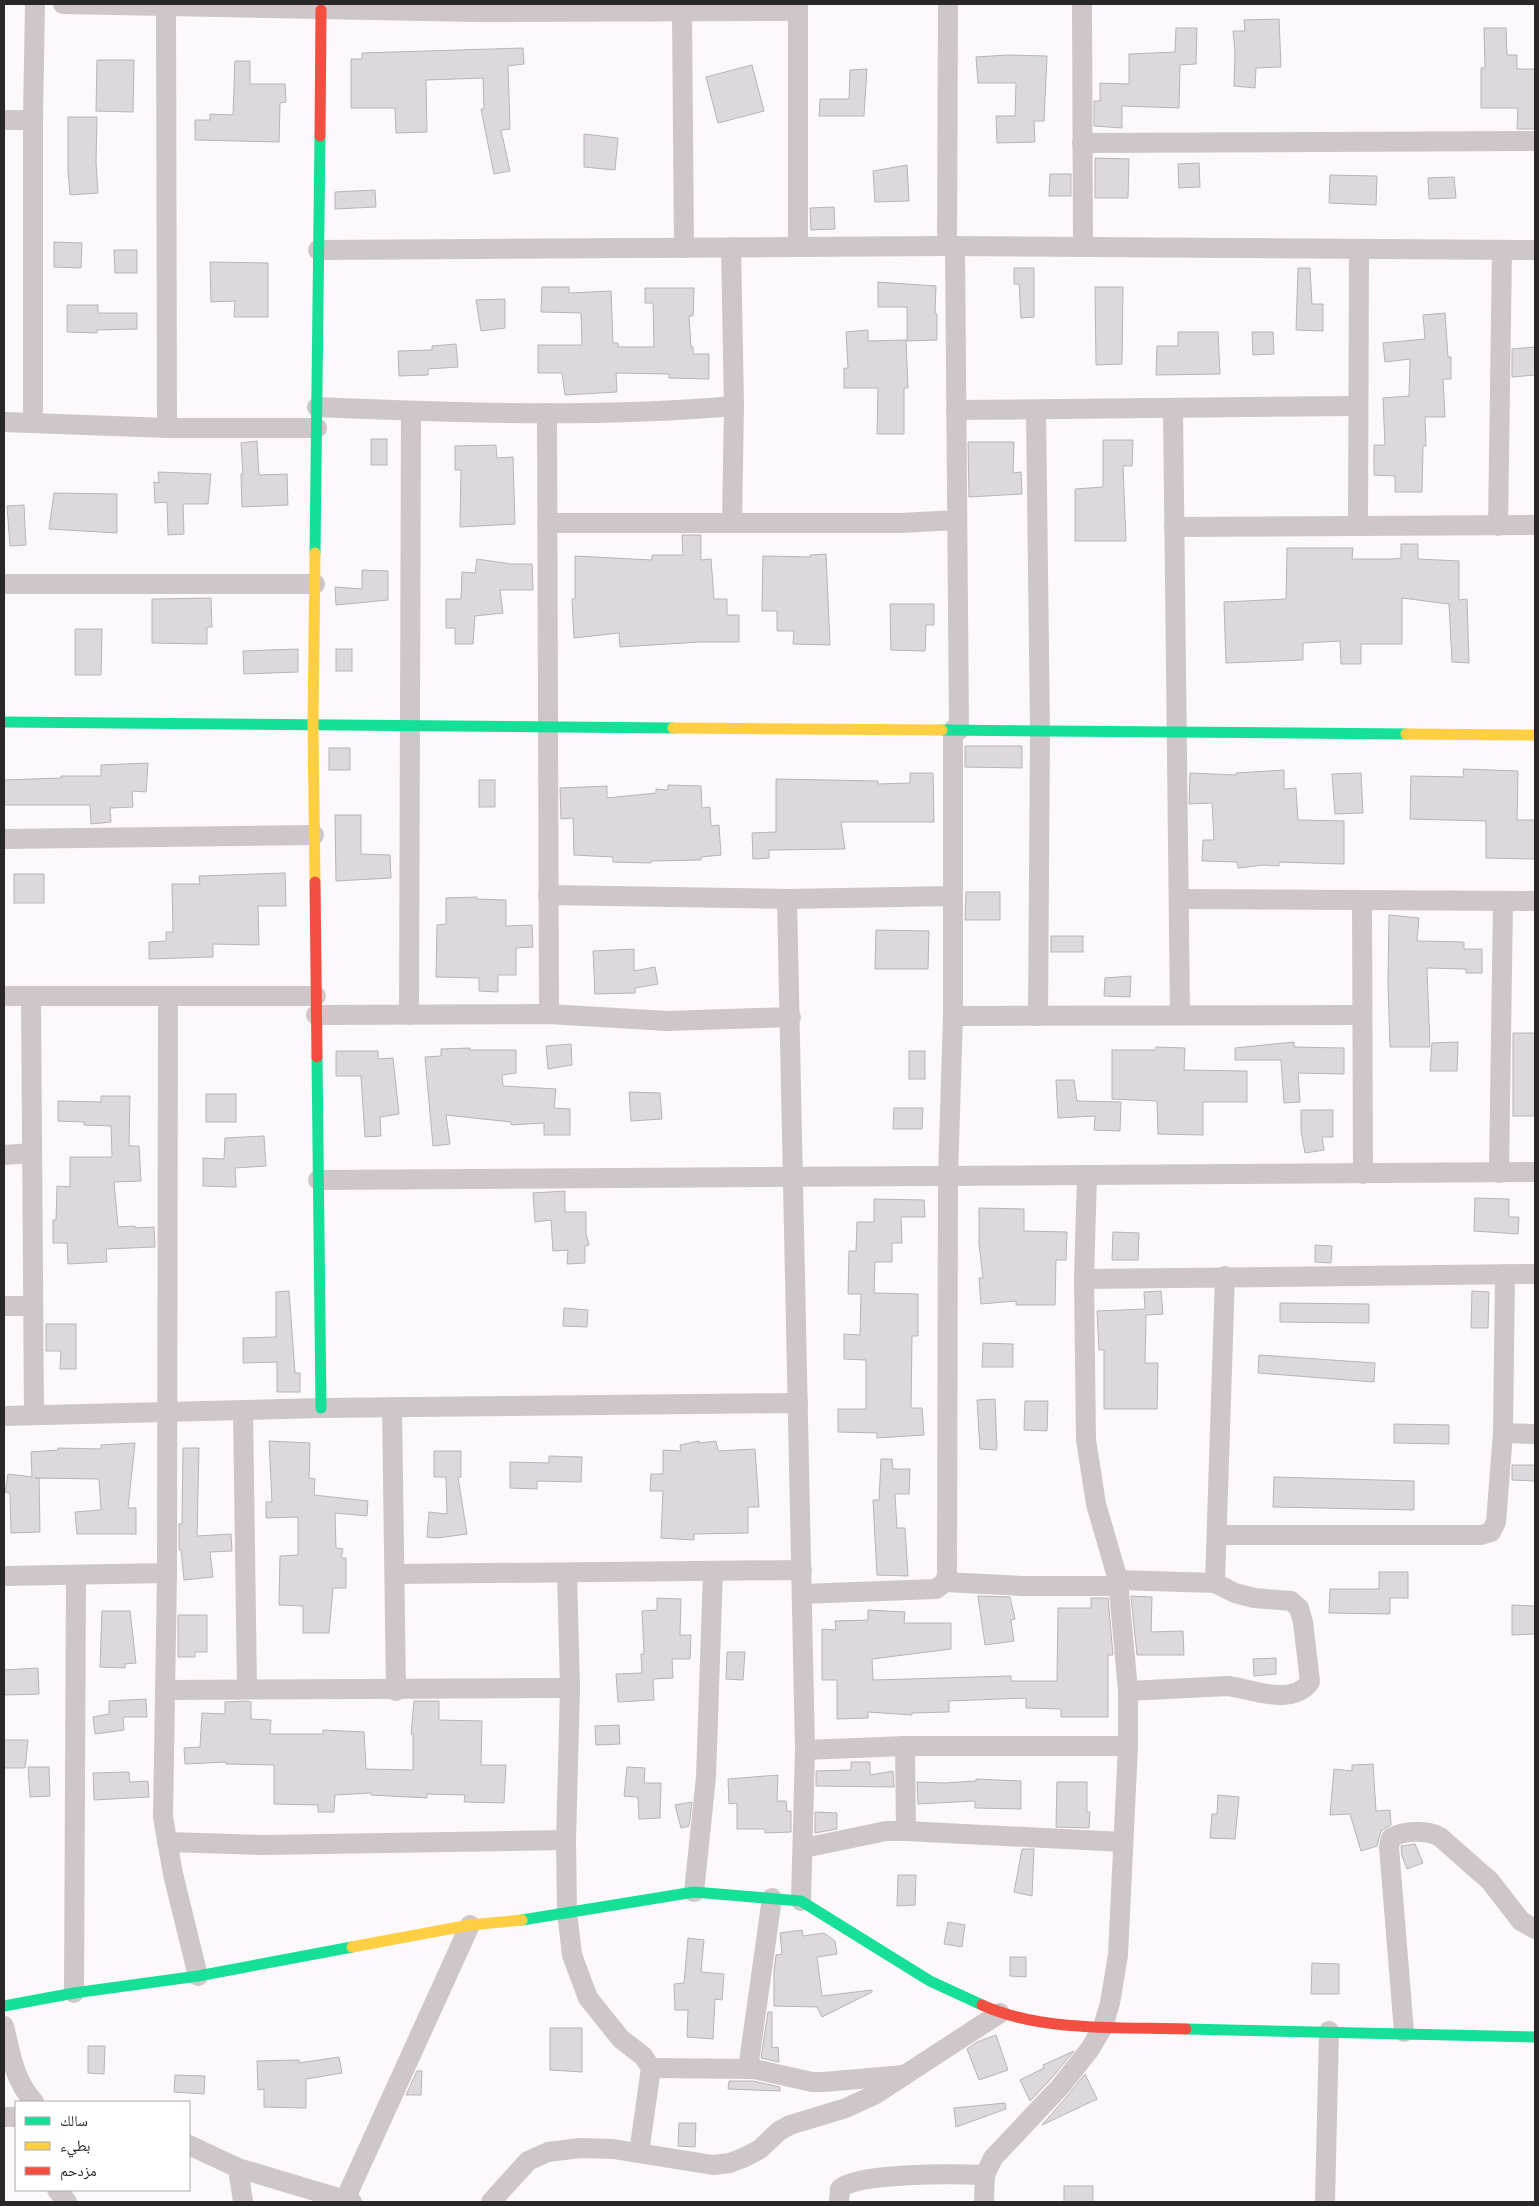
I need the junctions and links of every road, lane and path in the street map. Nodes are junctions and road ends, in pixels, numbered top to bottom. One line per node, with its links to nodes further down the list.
1 (35, 4): 12 (street)
2 (63, 4): 5 (street)
3 (948, 4): 15 (street)
4 (1082, 4): 14 (street)
5 (166, 5): 6 (street); 34 (street)
6 (250, 6): 9 (street)
7 (385, 7): 9 (street); 10 (street)
8 (798, 7): 10 (street); 17 (street)
9 (321, 10): 20 (street)
10 (682, 13): 19 (street)
11 (4, 120): 12 (street)
12 (33, 120): 33 (street)
13 (1535, 141): 14 (street)
14 (1082, 143): 18 (street)
15 (951, 246): 17 (street); 18 (street); 28 (street)
16 (731, 247): 17 (street); 19 (street); 24 (street)
17 (798, 247)
18 (1082, 247): 21 (street)
19 (684, 248): 20 (street)
20 (318, 250): 26 (street)
21 (1359, 250): 23 (street); 25 (street)
22 (1535, 250): 23 (street)
23 (1502, 251): 41 (street)
24 (734, 406): 31 (street); 38 (street)
25 (1357, 406): 27 (street); 40 (street)
26 (318, 407): 30 (street); 35 (street)
27 (1173, 409): 29 (street); 42 (street)
28 (956, 410): 29 (street); 36 (street)
29 (1036, 410): 50 (street)
30 (411, 411): 31 (street); 47 (street)
31 (548, 413): 37 (street)
32 (4, 422): 33 (street)
33 (33, 423): 34 (street)
34 (167, 428): 35 (street)
35 (317, 428): 44 (street)
36 (957, 520): 38 (street); 49 (street)
37 (547, 523): 38 (street); 48 (street)
38 (732, 523)
39 (1535, 525): 41 (street)
40 (1358, 526): 41 (street); 42 (street)
41 (1498, 526)
42 (1174, 527): 51 (street)
43 (4, 584): 44 (street)
44 (314, 584): 46 (street)
45 (4, 722): 46 (street)
46 (313, 725): 47 (street); 53 (street)
47 (410, 725): 48 (street); 67 (street)
48 (548, 726): 49 (street); 55 (street)
49 (956, 730): 50 (street); 56 (street)
50 (1040, 731): 51 (street); 71 (street)
51 (1178, 732): 52 (street); 58 (street)
52 (1535, 734)
53 (314, 835): 54 (street); 65 (street)
54 (4, 839)
55 (548, 895): 57 (street); 66 (street)
56 (953, 896): 57 (street); 70 (street)
57 (788, 898): 72 (street)
58 (1180, 899): 60 (street); 68 (street)
59 (1535, 900): 61 (street)
60 (1362, 901): 61 (street); 69 (street)
61 (1503, 901): 75 (street)
62 (4, 996): 64 (street)
63 (168, 996): 64 (street); 65 (street); 92 (street)
64 (31, 997): 73 (street)
65 (316, 1006): 67 (street); 81 (street)
66 (549, 1014): 67 (street); 72 (street)
67 (409, 1015)
68 (1180, 1015): 69 (street); 71 (street)
69 (1362, 1015): 77 (street)
70 (953, 1016): 71 (street); 79 (street)
71 (1038, 1016)
72 (791, 1017): 80 (street)
73 (32, 1154): 74 (street); 87 (street)
74 (4, 1155)
75 (1499, 1172): 76 (street); 77 (street)
76 (1535, 1172)
77 (1363, 1174): 78 (street)
78 (1087, 1175): 79 (street); 85 (street)
79 (948, 1176): 80 (street); 105 (street)
80 (794, 1177): 81 (street); 88 (street)
81 (318, 1180): 90 (street)
82 (1505, 1274): 83 (street); 84 (street); 95 (street)
83 (1535, 1274)
84 (1225, 1276): 85 (street); 97 (street)
85 (1084, 1278): 106 (street)
86 (4, 1306): 87 (street)
87 (33, 1306): 93 (street)
88 (798, 1403): 89 (street); 98 (street)
89 (392, 1407): 90 (street); 103 (street)
90 (320, 1408): 91 (street)
91 (243, 1410): 92 (street); 110 (street)
92 (167, 1413): 93 (street); 100 (street)
93 (34, 1414): 94 (street)
94 (4, 1416)
95 (1503, 1433): 96 (street); 97 (street)
96 (1535, 1434)
97 (1217, 1535): 107 (street)
98 (802, 1570): 99 (street); 108 (street)
99 (713, 1571): 101 (street); 122 (street)
100 (167, 1573): 102 (street); 111 (street)
101 (567, 1573): 103 (street); 109 (street)
102 (76, 1574): 104 (street); 129 (street)
103 (395, 1574): 112 (street)
104 (4, 1576)
105 (945, 1582): 106 (street); 108 (street)
106 (1118, 1583): 107 (street); 113 (street)
107 (1215, 1583): 113 (street)
108 (802, 1594): 116 (street)
109 (570, 1688): 112 (street); 118 (street)
110 (247, 1689): 111 (street); 112 (street)
111 (165, 1690): 119 (street)
112 (396, 1690)
113 (1128, 1691): 115 (street)
114 (905, 1746): 115 (street); 116 (street); 117 (street)
115 (1128, 1746): 120 (street)
116 (805, 1750): 121 (street)
117 (906, 1831): 120 (street); 121 (street)
118 (566, 1840): 119 (street); 125 (street)
119 (167, 1842): 128 (street)
120 (1123, 1842): 133 (street)
121 (804, 1848): 124 (street)
122 (694, 1892): 123 (street); 125 (street)
123 (772, 1898): 124 (street); 138 (street)
124 (801, 1901): 131 (street)
125 (567, 1912): 126 (street); 137 (street)
126 (470, 1926): 128 (street); 148 (street)
127 (1535, 1929): 135 (street)
128 (198, 1976): 129 (street)
129 (74, 1993): 130 (street)
130 (4, 2006)
131 (1000, 2013): 133 (street); 139 (street)
132 (4, 2026): 140 (street)
133 (1103, 2027): 134 (street); 144 (street)
134 (1329, 2031): 135 (street); 152 (street)
135 (1404, 2032): 136 (street)
136 (1535, 2037)
137 (650, 2068): 138 (street); 142 (street)
138 (748, 2069): 139 (street)
139 (908, 2075): 142 (street)
140 (27, 2098)
141 (190, 2145): 143 (street)
142 (639, 2152): 149 (street)
143 (238, 2168): 147 (street); 148 (street)
144 (985, 2174): 150 (street); 151 (street)
145 (59, 2191): 146 (street)
146 (67, 2202)
147 (243, 2202)
148 (346, 2202)
149 (491, 2202)
150 (839, 2202)
151 (984, 2202)
152 (1325, 2202)

